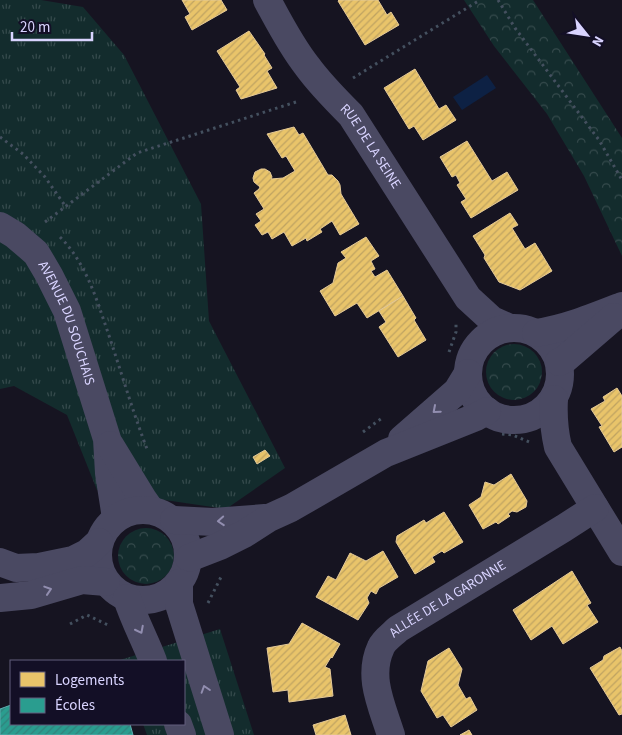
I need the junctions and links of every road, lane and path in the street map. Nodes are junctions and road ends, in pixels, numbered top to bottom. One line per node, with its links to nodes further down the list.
1 (267, 0): 4 (street, RUE DE LA SEINE)
2 (480, 0): 4 (path)
3 (498, 0): 6 (path)
4 (329, 92): 7 (path); 10 (street, RUE DE LA SEINE)
5 (0, 137): 7 (path)
6 (622, 180)
7 (66, 207): 8 (path)
8 (45, 222)
9 (0, 226): 20 (street, AVENUE DU SOUCHAIS)
10 (468, 298): 12 (street, RUE DE LA SEINE); 13 (street, RUE DE LA SEINE)
11 (622, 308): 12 (street); 14 (street)
12 (523, 330): 13 (street); 14 (street)
13 (479, 344): 15 (street)
14 (560, 362): 16 (street)
15 (468, 373): 18 (street); 22 (street, one-way to 22)
16 (554, 399): 18 (street); 21 (street)
17 (386, 415): 19 (path)
18 (509, 427): 21 (street); 22 (street)
19 (363, 433)
20 (107, 439): 24 (street, AVENUE DU SOUCHAIS); 25 (street, AVENUE DU SOUCHAIS)
21 (558, 447): 23 (street)
22 (386, 453): 26 (street)
23 (595, 508): 28 (street); 37 (street, ALLÉE DE LA GARONNE)
24 (162, 515): 25 (street); 26 (street, one-way to 24); 30 (street)
25 (116, 518): 27 (street)
26 (269, 518): 30 (street)
27 (99, 542): 29 (street); 31 (street)
28 (622, 552)
29 (0, 562)
30 (184, 571): 31 (street); 36 (street, one-way to 30)
31 (117, 590): 32 (street, one-way to 31); 35 (street, one-way to 35)
32 (0, 598)
33 (70, 624): 34 (path)
34 (115, 628)
35 (153, 660)
36 (220, 735)
37 (391, 735)

